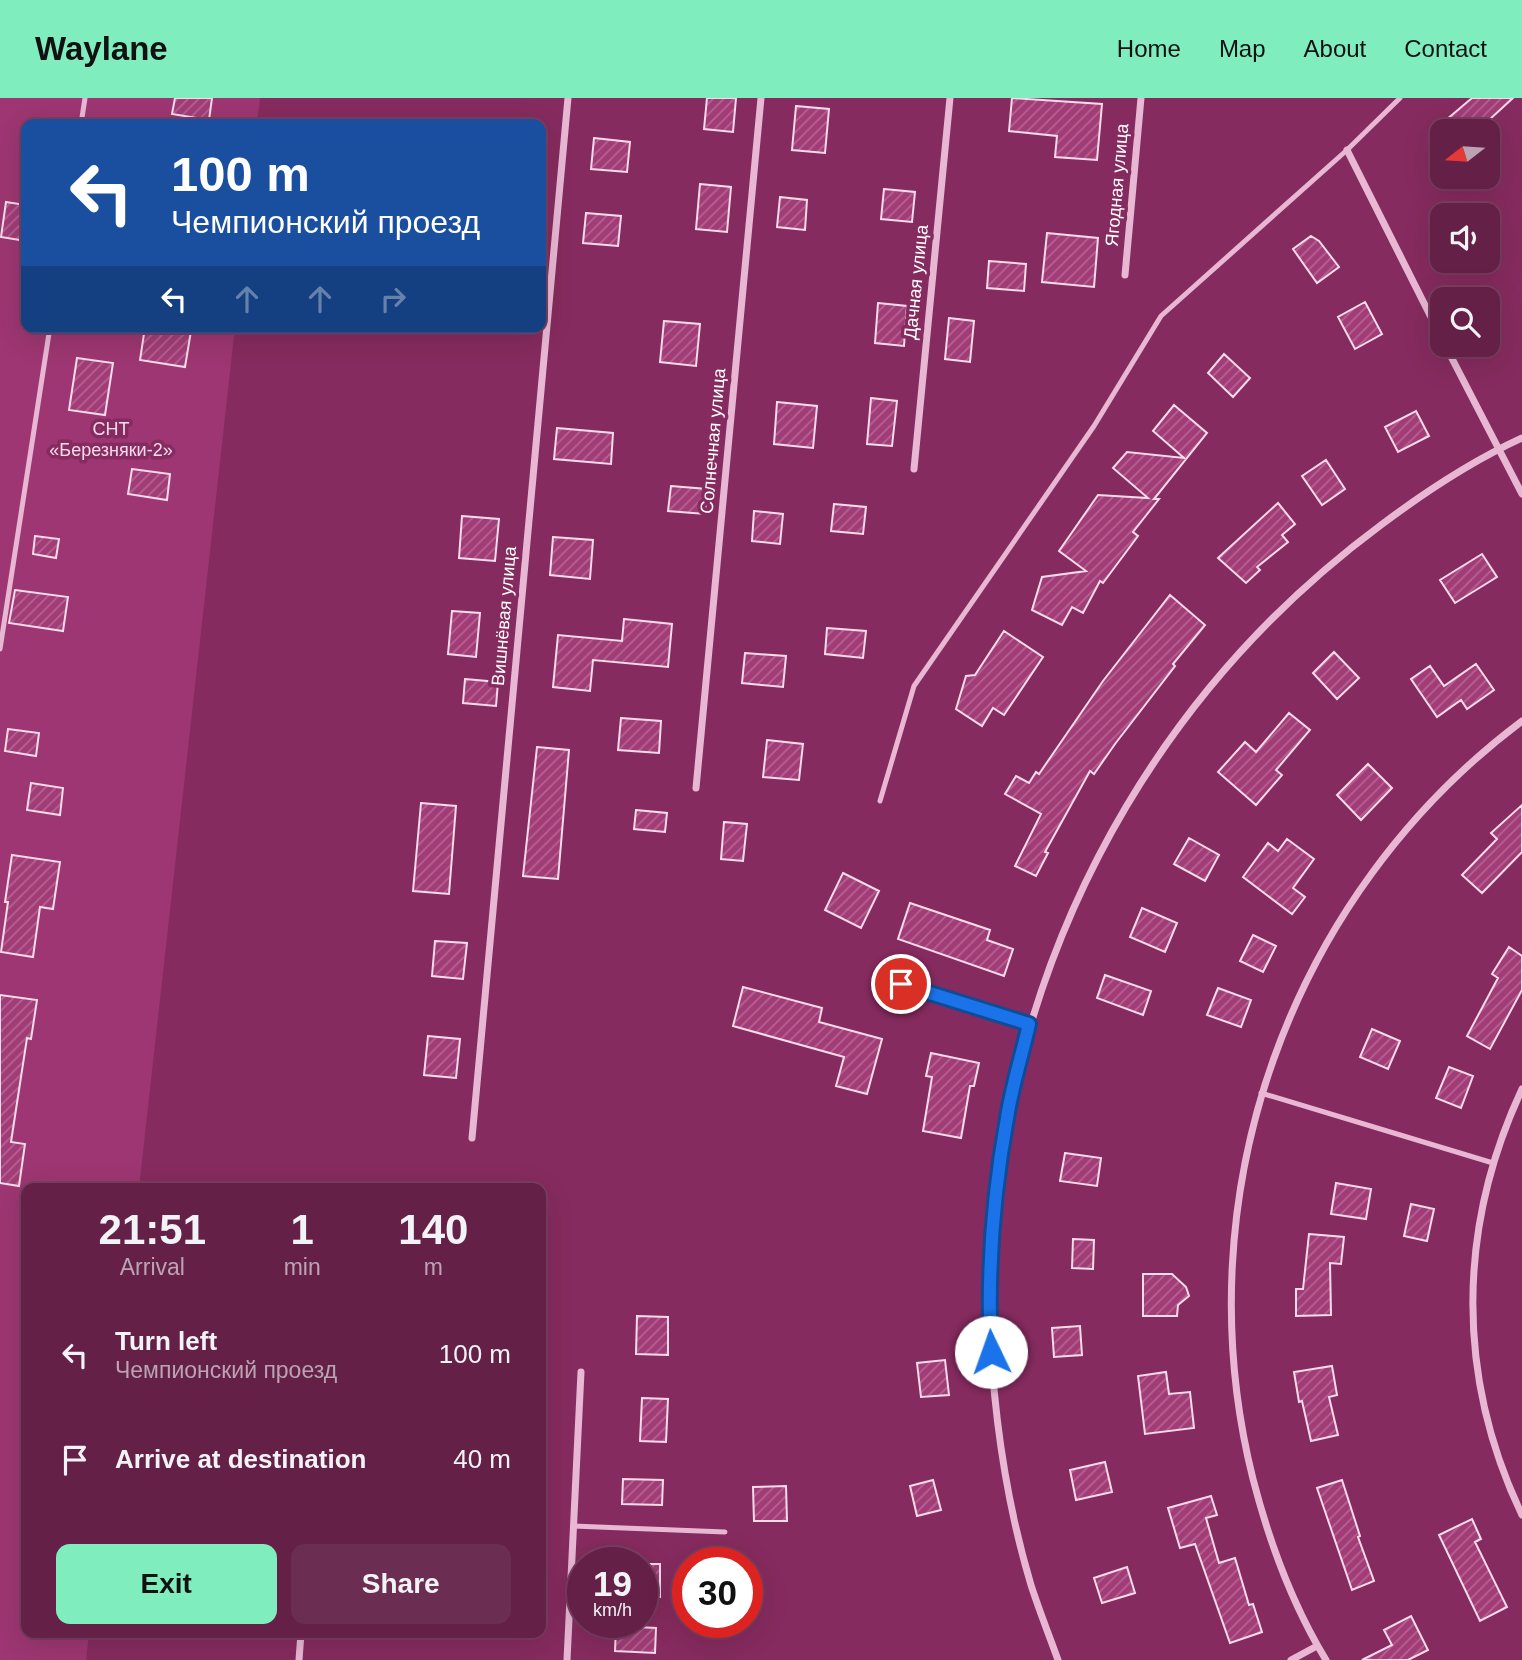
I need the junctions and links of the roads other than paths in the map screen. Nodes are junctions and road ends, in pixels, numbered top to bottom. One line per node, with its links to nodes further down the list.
1 (85, 98): 7 (lane)
2 (568, 98): 25 (street, Вишнёвая улица)
3 (761, 98): 19 (street, Солнечная улица)
4 (950, 98): 15 (street, Дачная улица)
5 (1141, 98): 9 (street, Ягодная улица)
6 (1400, 98): 8 (lane)
7 (82, 119)
8 (1347, 150): 10 (street); 20 (lane)
9 (1125, 275)
10 (1430, 315)
11 (49, 333): 17 (lane)
12 (1451, 357): 14 (street)
13 (1522, 438): 14 (street)
14 (1498, 449): 16 (street); 22 (street)
15 (914, 469)
16 (1522, 494)
17 (0, 649)
18 (1522, 721): 24 (street)
19 (696, 788)
20 (880, 801)
21 (901, 984): 22 (lane)
22 (1029, 1024): 35 (street)
23 (1522, 1089): 26 (street)
24 (1261, 1093): 26 (lane); 32 (street)
25 (472, 1138)
26 (1493, 1163): 28 (street)
27 (581, 1372): 29 (street)
28 (1522, 1515)
29 (573, 1526): 30 (lane); 34 (street)
30 (725, 1532)
31 (300, 1638): 33 (street)
32 (1317, 1646): 36 (street); 37 (street)
33 (299, 1660)
34 (567, 1660)
35 (1058, 1660)
36 (1291, 1660)
37 (1326, 1660)

